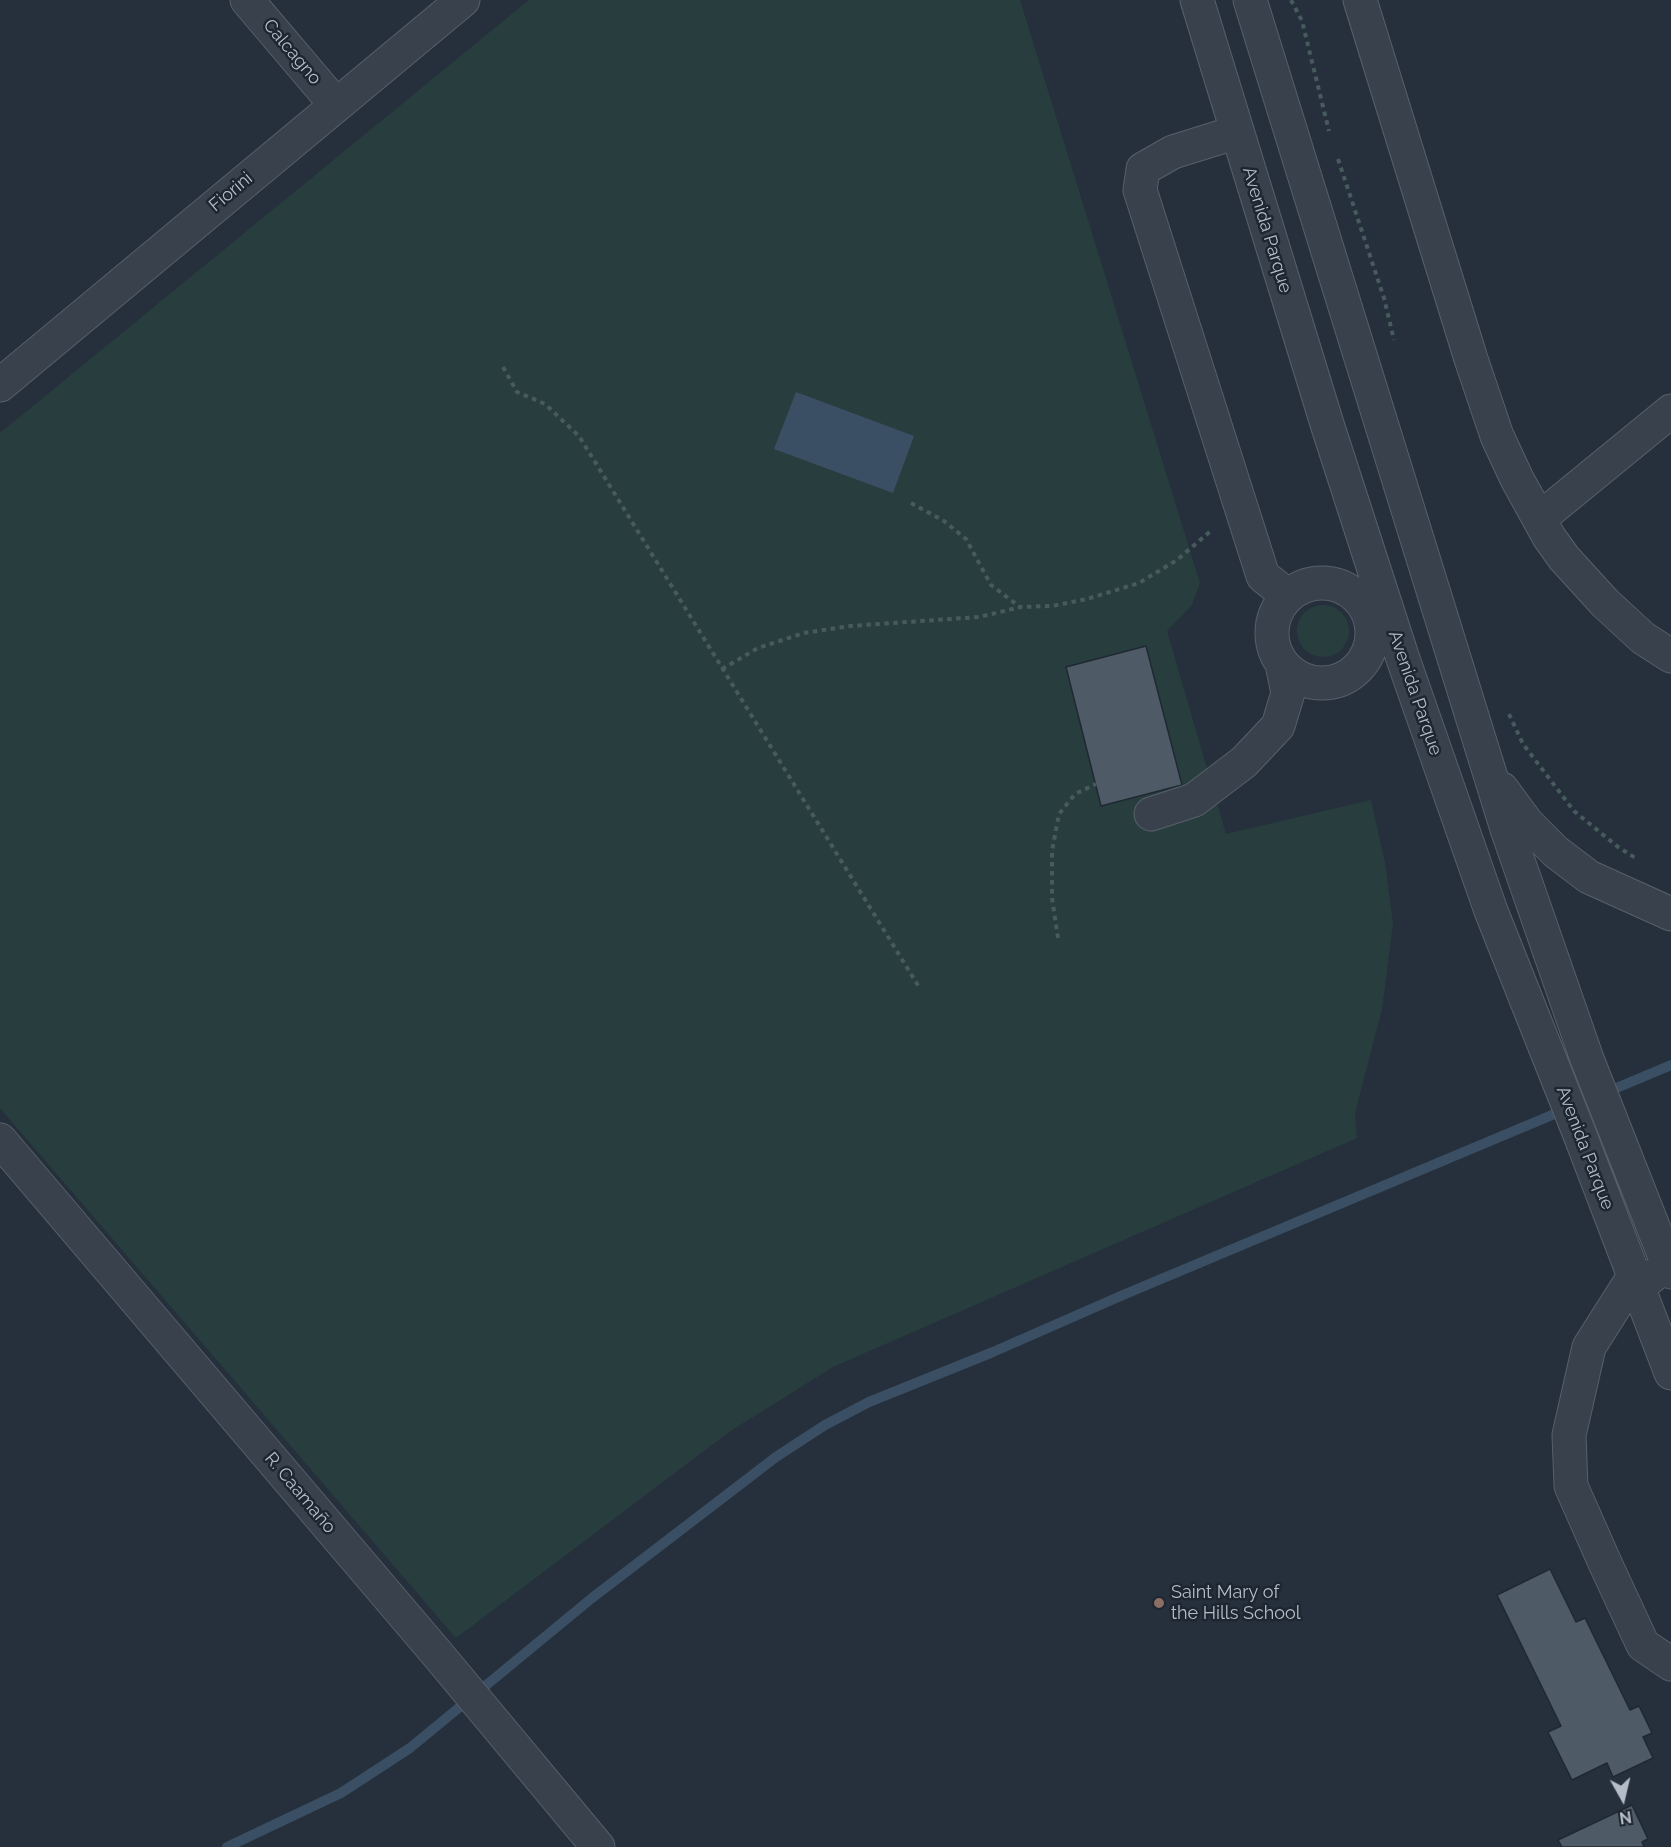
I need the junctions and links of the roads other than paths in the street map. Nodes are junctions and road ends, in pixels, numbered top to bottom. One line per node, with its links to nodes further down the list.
1 (247, 0): 6 (street, Calcagno)
2 (463, 0): 6 (street, Fiorini)
3 (1197, 0): 7 (street, Avenida Parque)
4 (1250, 0): 18 (street, Avenida Parque)
5 (1360, 0): 10 (street)
6 (336, 105): 8 (street, Fiorini)
7 (1237, 132): 11 (street, Avenida Parque); 13 (street)
8 (0, 385)
9 (1671, 411): 10 (street)
10 (1539, 519): 16 (street)
11 (1365, 542): 12 (street); 15 (street, Avenida Parque)
12 (1336, 585): 13 (street); 14 (street)
13 (1288, 596): 17 (street)
14 (1368, 654): 15 (street); 17 (street)
15 (1402, 656): 22 (street, Avenida Parque)
16 (1671, 656)
17 (1282, 664): 19 (street)
18 (1483, 754): 20 (street); 21 (street, Avenida Parque)
19 (1150, 814)
20 (1589, 877): 21 (street); 23 (street)
21 (1530, 893): 22 (street); 25 (street, Avenida Parque)
22 (1491, 911): 26 (street, Avenida Parque)
23 (1671, 914)
24 (0, 1140): 30 (street, R. Caamaño)
25 (1671, 1272)
26 (1634, 1276): 27 (street); 28 (street, Avenida Parque); 29 (street)
27 (1671, 1277)
28 (1671, 1372)
29 (1671, 1664)
30 (598, 1847)

